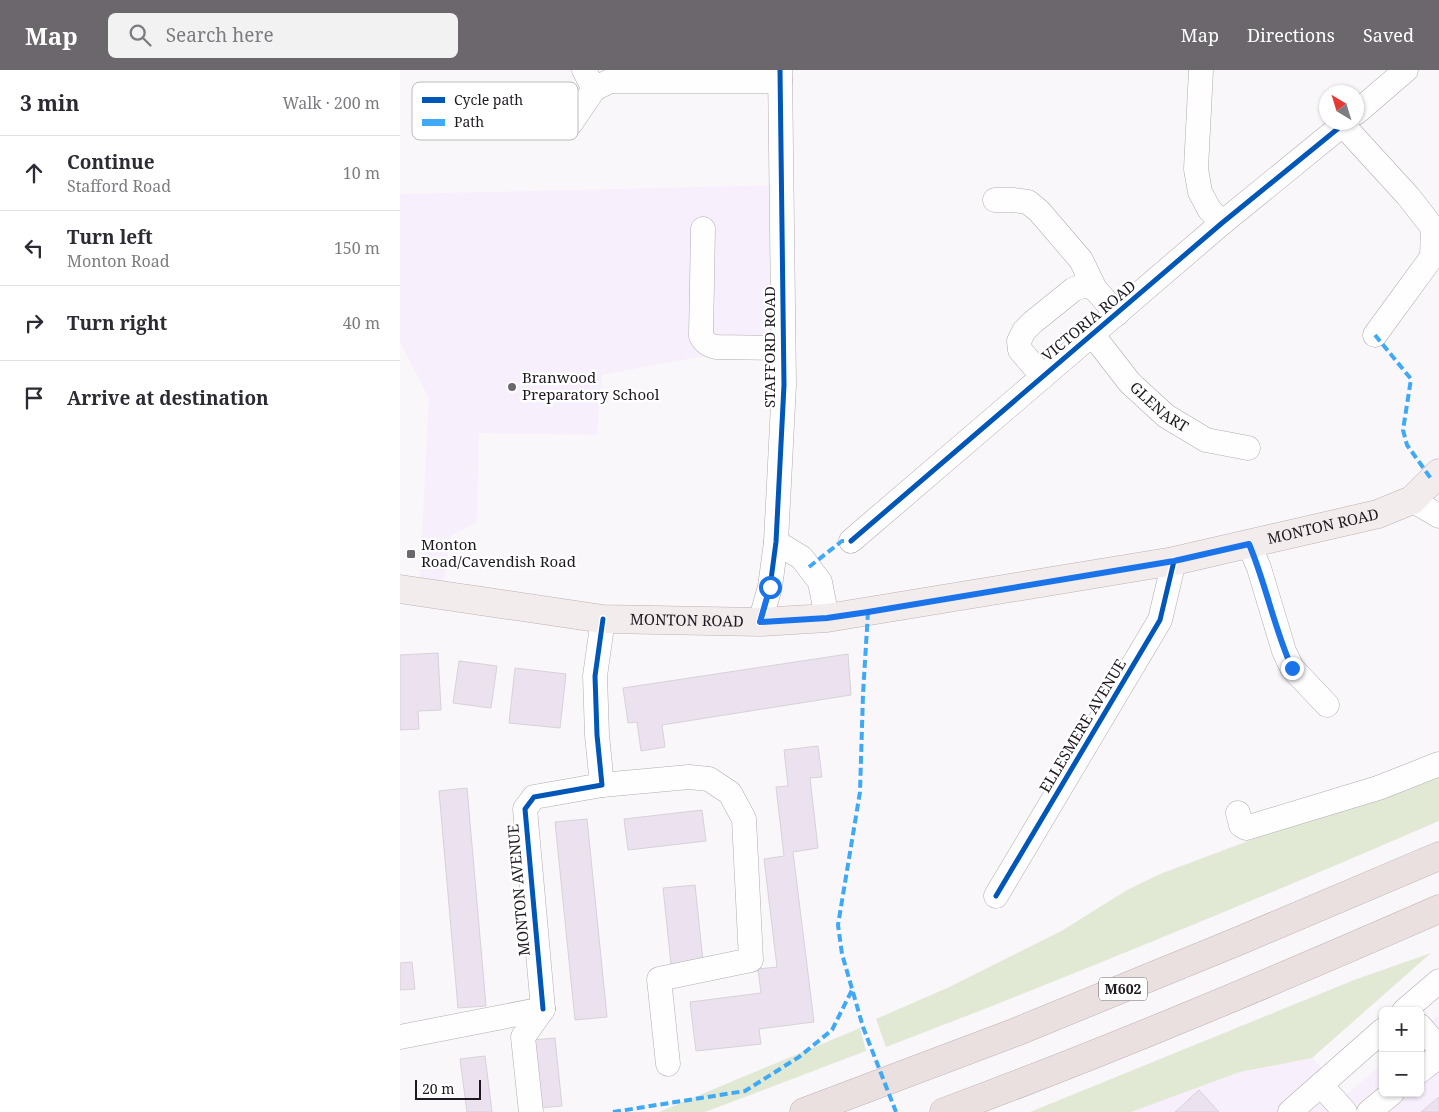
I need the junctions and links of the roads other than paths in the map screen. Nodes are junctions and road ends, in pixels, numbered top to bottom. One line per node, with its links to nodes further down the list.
1 (1201, 70): 10 (street)
2 (1406, 70): 6 (street, VICTORIA ROAD)
3 (780, 75): 4 (street); 16 (street, STAFFORD ROAD)
4 (589, 79): 5 (street)
5 (578, 105)
6 (1364, 107)
7 (1337, 130): 10 (street, VICTORIA ROAD)
8 (1357, 130): 15 (street)
9 (995, 200): 12 (street)
10 (1222, 223): 13 (street, VICTORIA ROAD)
11 (703, 229): 16 (street)
12 (1095, 289): 13 (street); 17 (street)
13 (1117, 314): 14 (street, VICTORIA ROAD)
14 (1092, 334): 17 (street, VICTORIA ROAD); 18 (street, GLENART)
15 (1375, 335)
16 (783, 348): 23 (street, STAFFORD ROAD)
17 (1042, 377): 22 (street, VICTORIA ROAD)
18 (1248, 448)
19 (1439, 473): 20 (main road)
20 (1412, 500): 21 (street); 24 (main road, MONTON ROAD)
21 (1439, 516)
22 (851, 541)
23 (776, 542): 27 (street); 29 (street, STAFFORD ROAD)
24 (1249, 544): 25 (main road, MONTON ROAD); 30 (street)
25 (1174, 561): 27 (main road, MONTON ROAD); 35 (street, ELLESMERE AVENUE)
26 (400, 589): 28 (main road, MONTON ROAD)
27 (827, 618): 29 (main road, MONTON ROAD)
28 (603, 619): 29 (main road, MONTON ROAD); 32 (street)
29 (760, 622)
30 (1327, 705)
31 (1439, 764): 33 (street)
32 (602, 785): 39 (street, MONTON AVENUE); 45 (street, MONTON AVENUE)
33 (1238, 813)
34 (1439, 856): 50 (highway, M602)
35 (996, 896)
36 (1439, 909): 51 (highway)
37 (1439, 981): 38 (street)
38 (1415, 1007)
39 (543, 1010): 42 (street); 49 (street)
40 (1424, 1031): 43 (street)
41 (1379, 1033): 47 (street)
42 (400, 1036)
43 (1439, 1048)
44 (1439, 1056): 46 (street)
45 (668, 1064)
46 (1424, 1068)
47 (1321, 1084): 52 (street); 53 (street)
48 (1387, 1097): 54 (street)
49 (531, 1112)
50 (804, 1112)
51 (944, 1112)
52 (1290, 1112)
53 (1345, 1112)
54 (1369, 1112)

